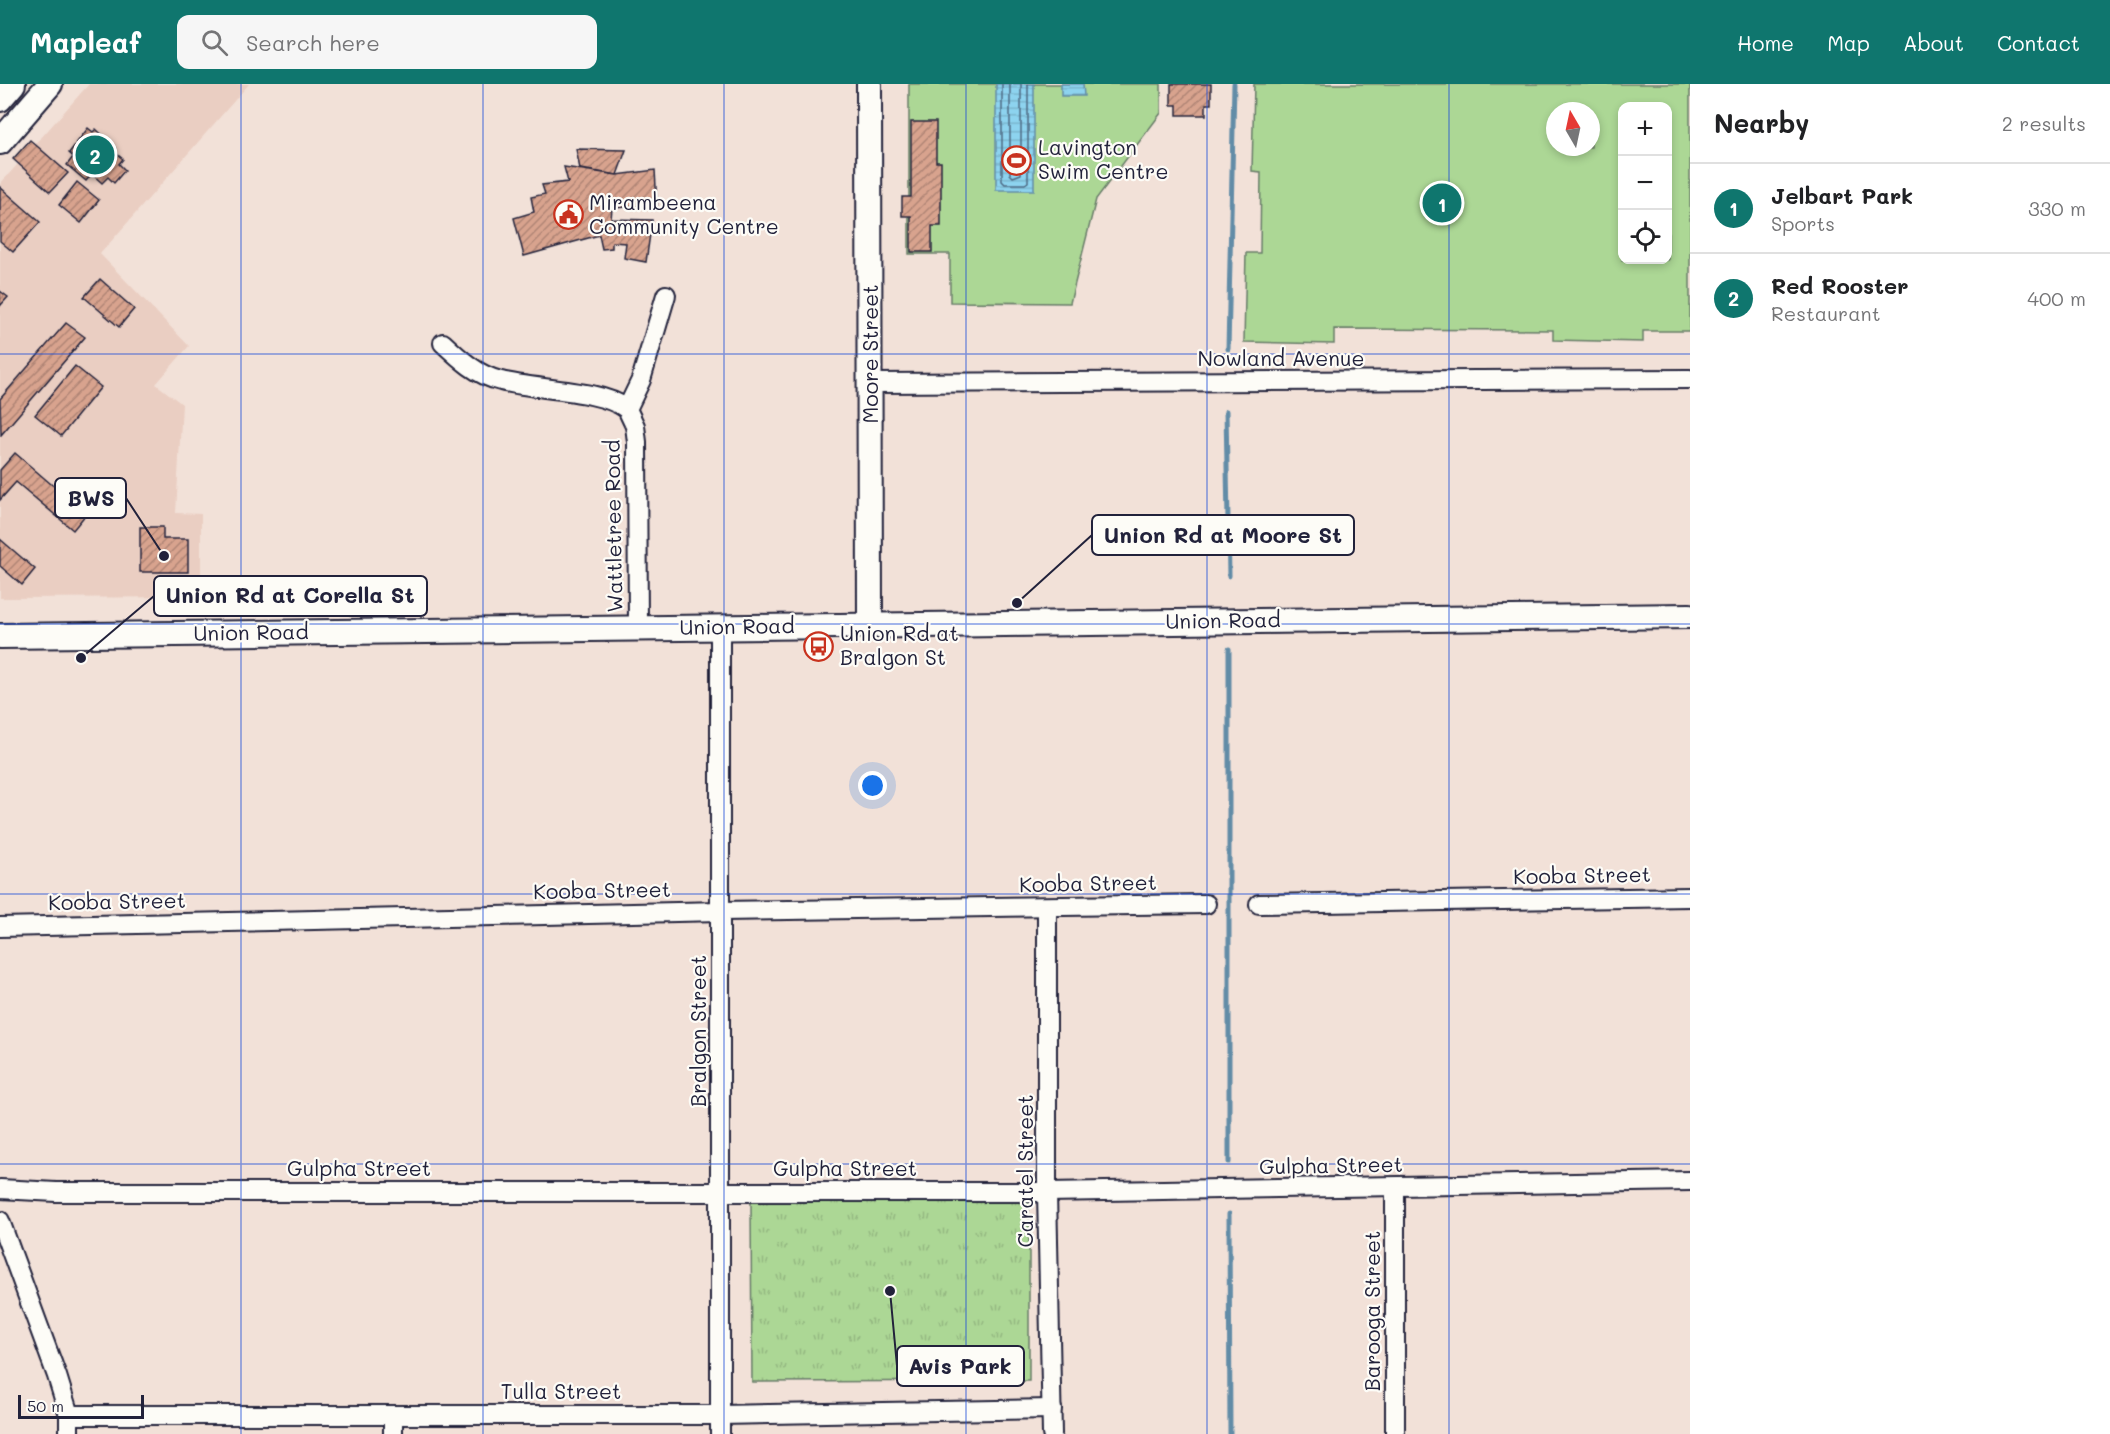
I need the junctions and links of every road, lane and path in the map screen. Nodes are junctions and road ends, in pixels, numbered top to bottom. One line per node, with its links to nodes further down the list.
1 (13, 84): 4 (main road)
2 (50, 84): 5 (main road)
3 (869, 84): 9 (main road, Moore Street)
4 (0, 99)
5 (0, 140)
6 (666, 295): 10 (street)
7 (442, 344): 10 (street, Wattletree Road)
8 (1690, 380): 9 (street, Nowland Avenue)
9 (871, 383): 12 (main road, Moore Street)
10 (627, 409): 14 (street, Wattletree Road)
11 (1690, 616): 12 (main road, Union Road)
12 (870, 625): 13 (main road, Union Road)
13 (720, 627): 14 (main road, Union Road); 20 (street, Bralgon Street)
14 (638, 628): 15 (main road, Union Road)
15 (0, 636)
16 (1690, 897): 18 (street, Kooba Street)
17 (1206, 904): 19 (street, Kooba Street)
18 (1259, 904)
19 (1047, 908): 20 (street, Kooba Street); 26 (street, Caratel Street)
20 (721, 911): 21 (street, Kooba Street); 25 (street, Bralgon Street)
21 (0, 927)
22 (1690, 1181): 23 (street, Gulpha Street)
23 (1395, 1187): 26 (street, Gulpha Street); 36 (street, Barooga Street)
24 (0, 1189): 25 (street, Gulpha Street)
25 (722, 1191): 26 (street, Gulpha Street); 31 (street, Bralgon Street)
26 (1047, 1192): 28 (street, Caratel Street)
27 (0, 1221): 29 (street)
28 (1052, 1409): 31 (street, Tulla Street); 35 (street, Caratel Street)
29 (69, 1415): 30 (street, Tulla Street); 32 (street)
30 (393, 1415): 31 (street, Tulla Street); 33 (street)
31 (720, 1415): 34 (street, Bralgon Street)
32 (69, 1434)
33 (393, 1434)
34 (720, 1434)
35 (1052, 1434)
36 (1395, 1434)

